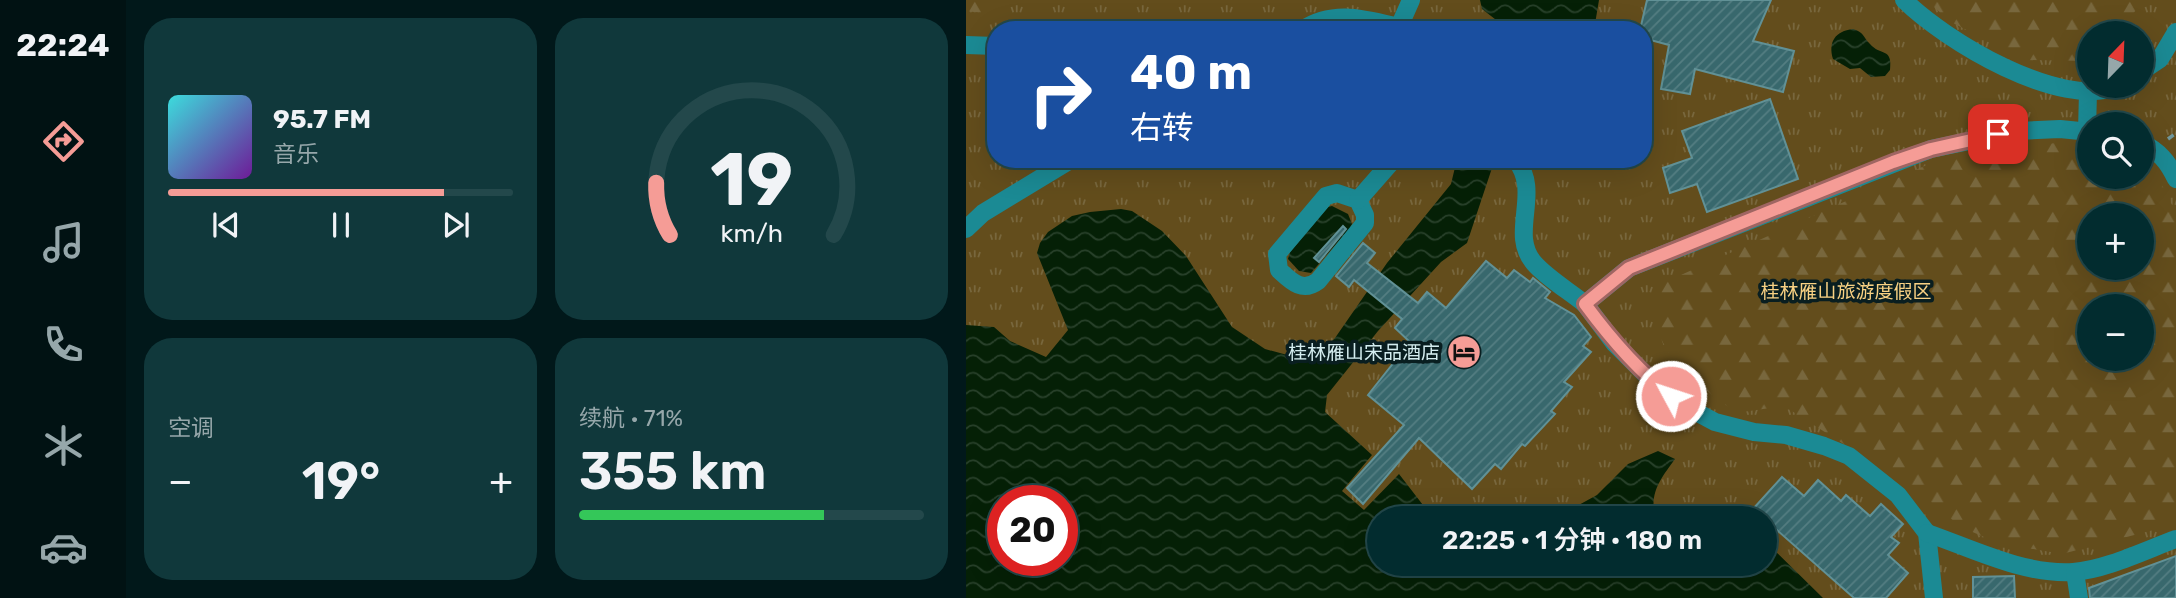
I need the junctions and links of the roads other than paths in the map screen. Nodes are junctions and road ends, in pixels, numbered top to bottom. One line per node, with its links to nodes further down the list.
1 (1411, 0): 5 (lane)
2 (1904, 0): 10 (lane)
3 (1320, 21): 4 (lane)
4 (1370, 21)
5 (1403, 21)
6 (2176, 32): 9 (lane)
7 (966, 45): 8 (lane)
8 (987, 46)
9 (2154, 62)
10 (2077, 89)
11 (2077, 131): 19 (lane)
12 (2154, 149): 16 (lane)
13 (1057, 168): 18 (lane)
14 (1386, 168): 17 (lane)
15 (1521, 168): 19 (lane)
16 (2176, 179)
17 (1357, 200): 17 (lane)
18 (966, 229)
19 (1585, 304): 20 (lane)
20 (1927, 533): 22 (lane); 23 (lane)
21 (2176, 539): 22 (lane)
22 (2075, 572): 24 (lane)
23 (1934, 598)
24 (2079, 598)

